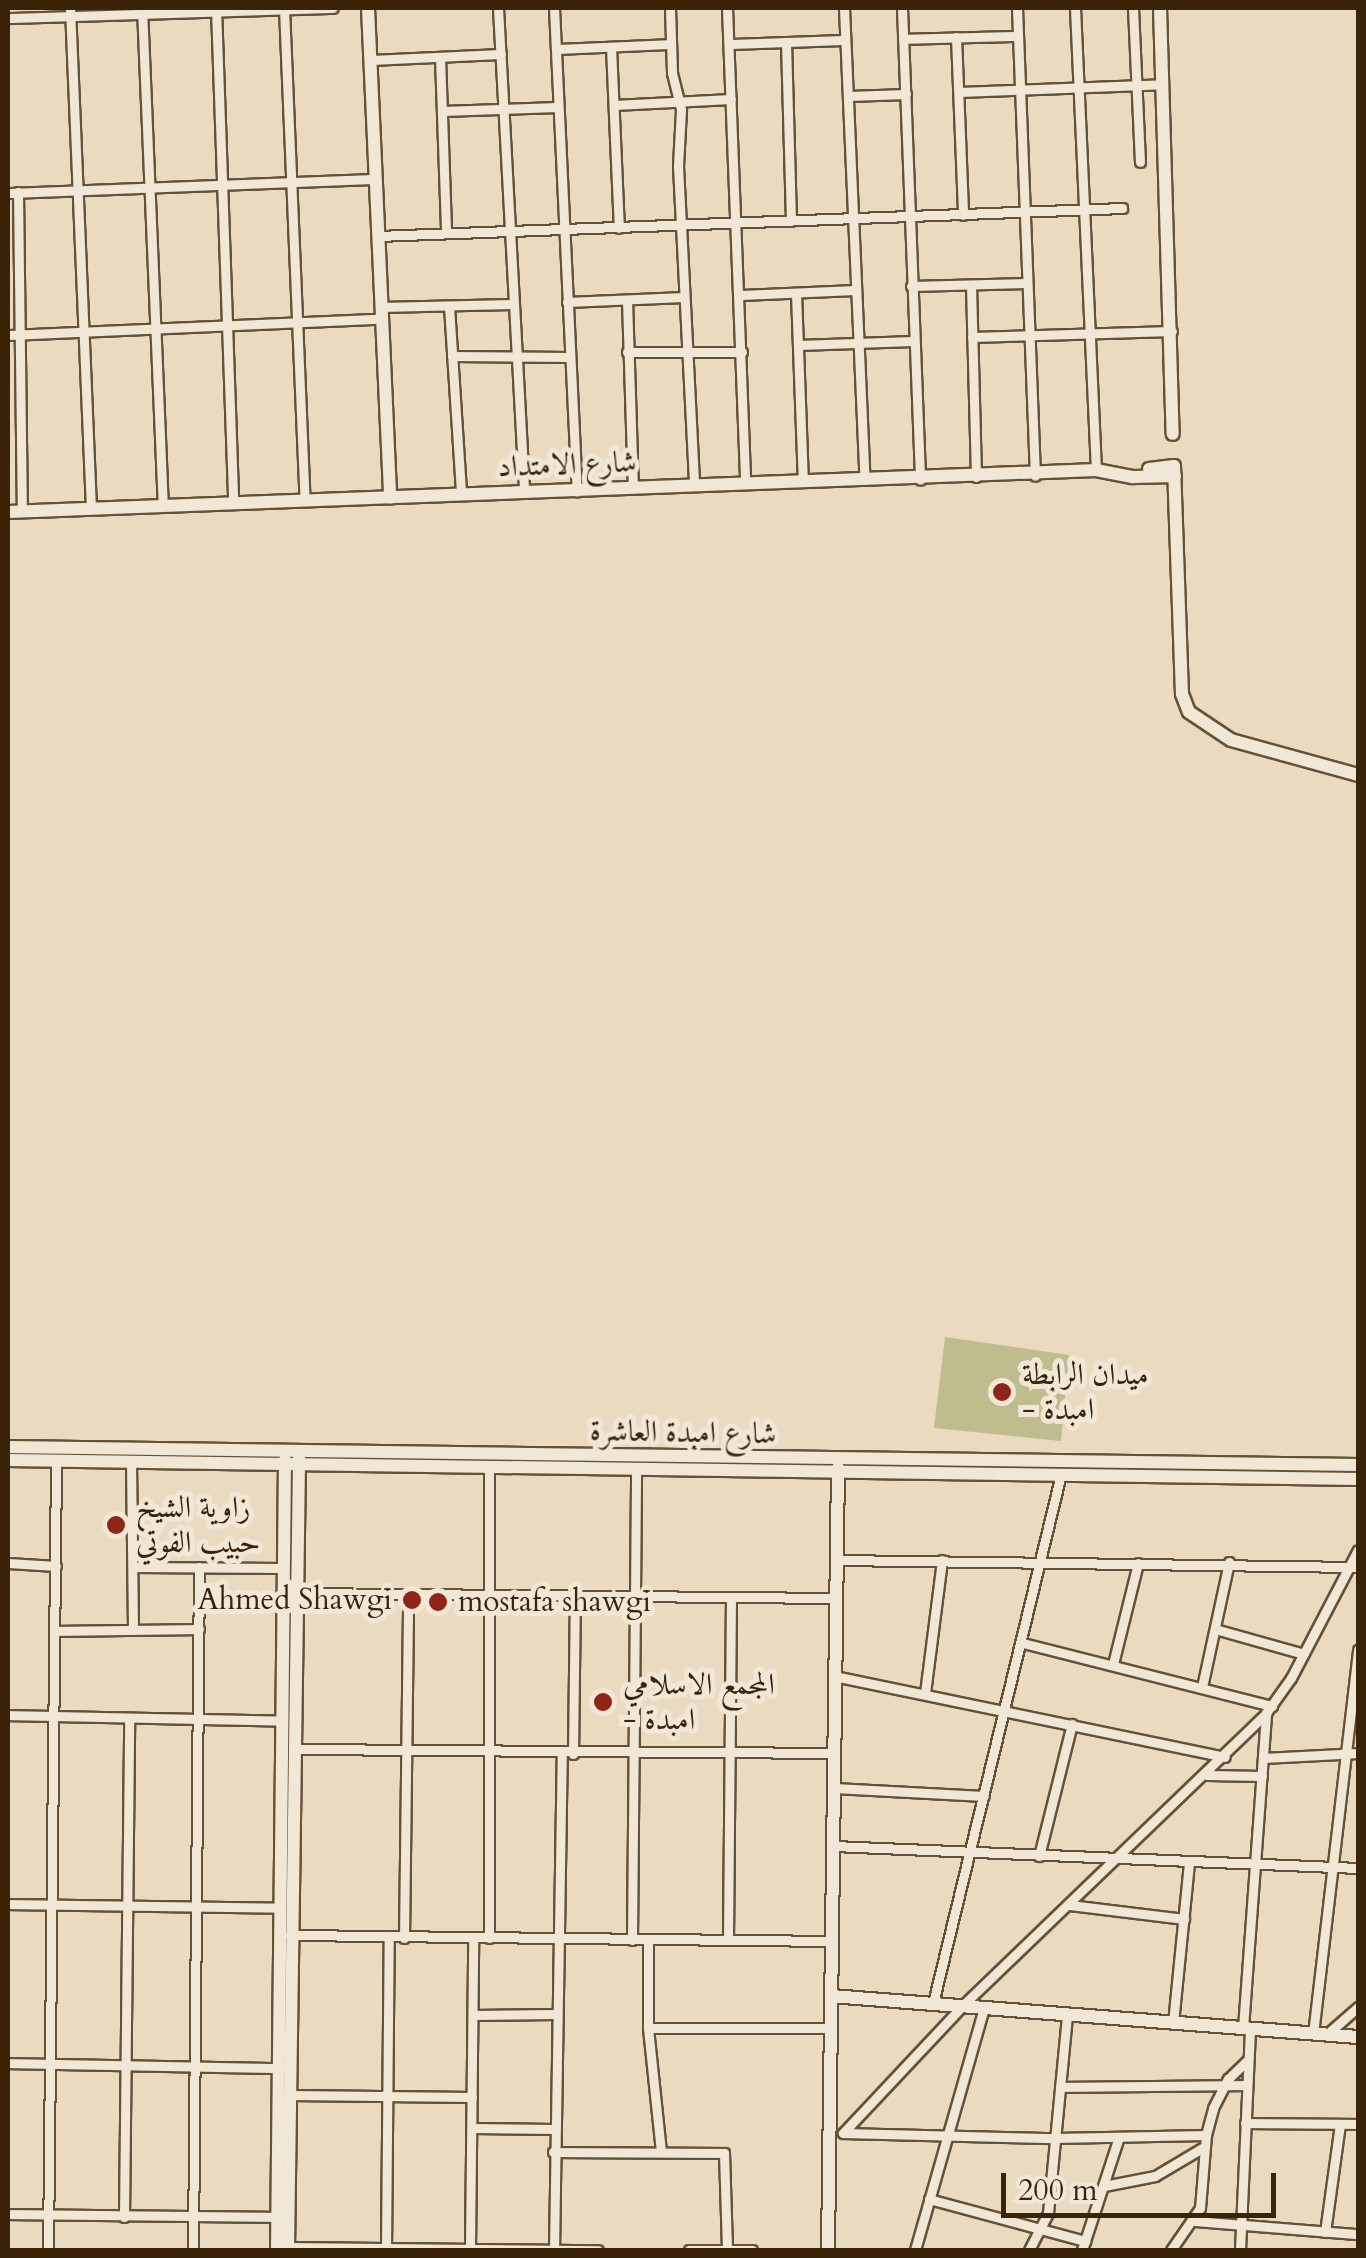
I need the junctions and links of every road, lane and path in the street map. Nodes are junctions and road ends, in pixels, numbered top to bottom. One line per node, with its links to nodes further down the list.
1 (284, 8): 2 (street); 14 (street); 45 (street)
2 (333, 8)
3 (368, 8): 29 (main road)
4 (498, 8): 27 (street)
5 (554, 8): 26 (street)
6 (670, 8): 23 (street)
7 (728, 8): 24 (street)
8 (844, 8): 21 (street)
9 (902, 8): 20 (street)
10 (1018, 8): 18 (street)
11 (1075, 8): 32 (street)
12 (1132, 8): 31 (street)
13 (1160, 8): 30 (main road)
14 (216, 10): 15 (street); 46 (street)
15 (142, 11): 16 (street); 47 (street)
16 (70, 12): 17 (street); 48 (street)
17 (8, 18)
18 (1018, 36): 19 (street); 33 (street)
19 (956, 37): 20 (street); 34 (street)
20 (903, 38): 35 (street)
21 (845, 40): 22 (street); 36 (street)
22 (786, 42): 24 (street); 56 (street)
23 (670, 44): 25 (street); 38 (street)
24 (729, 44): 37 (street)
25 (611, 47): 26 (street); 39 (street)
26 (556, 50): 40 (street)
27 (500, 54): 28 (street); 41 (street)
28 (440, 58): 29 (street); 42 (street)
29 (370, 60): 44 (main road)
30 (1163, 84): 31 (street); 80 (main road)
31 (1137, 85): 32 (street); 43 (street)
32 (1078, 88): 33 (street); 51 (street)
33 (1020, 89): 34 (street); 52 (street)
34 (959, 92): 53 (street)
35 (906, 94): 36 (street); 54 (street)
36 (848, 96): 55 (street)
37 (731, 99): 38 (street); 57 (street)
38 (679, 103): 39 (street); 58 (street)
39 (614, 105): 59 (street)
40 (558, 107): 41 (street); 61 (street)
41 (503, 109): 42 (street); 60 (street)
42 (442, 111): 62 (street)
43 (1140, 162)
44 (375, 180): 45 (street); 63 (main road)
45 (293, 183): 46 (street); 76 (street)
46 (221, 185): 47 (street); 77 (street)
47 (149, 188): 48 (street); 78 (street)
48 (78, 191): 49 (street); 79 (street)
49 (12, 192): 82 (street)
50 (1122, 208): 51 (street)
51 (1084, 209): 52 (street); 81 (street)
52 (1026, 212): 53 (street); 64 (street)
53 (963, 215): 54 (street)
54 (909, 217): 55 (street); 66 (street)
55 (854, 219): 56 (street); 67 (street)
56 (791, 221): 57 (street)
57 (736, 224): 58 (street); 69 (street)
58 (681, 226): 59 (street); 70 (street)
59 (619, 228): 61 (street)
60 (508, 230): 61 (street); 62 (street); 73 (street)
61 (564, 230): 72 (street)
62 (446, 232): 63 (street)
63 (377, 236): 75 (main road)
64 (1027, 283): 65 (street); 83 (street)
65 (970, 285): 66 (street); 84 (street)
66 (911, 286): 85 (street)
67 (856, 290): 68 (street); 86 (street)
68 (796, 293): 69 (street); 87 (street)
69 (741, 295): 89 (street)
70 (684, 297): 71 (street); 90 (street)
71 (627, 300): 72 (street); 88 (street)
72 (567, 302): 93 (street)
73 (512, 304): 74 (street); 92 (street)
74 (450, 306): 75 (street); 91 (street)
75 (380, 313): 76 (street); 107 (main road)
76 (298, 322): 77 (street); 108 (street)
77 (226, 326): 78 (street); 109 (street)
78 (154, 330): 79 (street); 110 (street)
79 (86, 331): 82 (street); 111 (street)
80 (1172, 331): 81 (street); 94 (main road)
81 (1089, 334): 83 (street); 95 (street)
82 (12, 335): 112 (street)
83 (1030, 336): 84 (street); 96 (street)
84 (972, 338): 97 (street)
85 (913, 340): 86 (street); 100 (street)
86 (858, 344): 87 (street); 99 (street)
87 (798, 345): 98 (street)
88 (627, 352): 90 (street); 103 (street)
89 (742, 352): 90 (street); 101 (street)
90 (685, 353): 102 (street)
91 (452, 356): 92 (street); 106 (street)
92 (515, 356): 93 (street); 105 (street)
93 (569, 357): 104 (street)
94 (1173, 434)
95 (1096, 470): 96 (main road, شارع الامتداد); 113 (main road, شارع الامتداد)
96 (1035, 476): 97 (main road, شارع الامتداد)
97 (976, 478): 100 (main road, شارع الامتداد)
98 (803, 480): 99 (main road, شارع الامتداد); 101 (main road, شارع الامتداد)
99 (865, 480): 100 (main road, شارع الامتداد)
100 (920, 480)
101 (746, 482): 102 (main road, شارع الامتداد)
102 (694, 485): 103 (main road, شارع الامتداد)
103 (633, 488): 104 (main road, شارع الامتداد)
104 (577, 491): 105 (main road, شارع الامتداد)
105 (524, 492): 106 (main road, شارع الامتداد)
106 (461, 494): 107 (main road, شارع الامتداد)
107 (390, 498): 108 (main road, شارع الامتداد)
108 (305, 501): 109 (main road, شارع الامتداد)
109 (233, 503): 110 (main road, شارع الامتداد)
110 (163, 506): 111 (main road, شارع الامتداد)
111 (91, 509): 112 (main road, شارع الامتداد)
112 (15, 512)
113 (1358, 774)
114 (8, 1447): 116 (main road, شارع امبدة العاشرة)
115 (8, 1460): 117 (main road, شارع امبدة العاشرة)
116 (292, 1460): 118 (main road, شارع امبدة العاشرة); 120 (main road, شارع امبدة العاشرة); 121 (main road, شارع امبدة العاشرة); 136 (main road); 137 (main road)
117 (56, 1462): 118 (main road, شارع امبدة العاشرة); 132 (street)
118 (131, 1462): 133 (street)
119 (1358, 1465): 120 (main road, شارع امبدة العاشرة)
120 (838, 1467): 122 (main road, شارع امبدة العاشرة); 123 (main road, شارع امبدة العاشرة); 126 (main road)
121 (489, 1468): 122 (main road, شارع امبدة العاشرة); 139 (street)
122 (636, 1470): 141 (street)
123 (1060, 1474): 124 (main road, شارع امبدة العاشرة); 128 (street)
124 (1358, 1479)
125 (1358, 1550): 135 (street)
126 (836, 1560): 127 (street); 143 (main road)
127 (942, 1560): 128 (street); 154 (street)
128 (1042, 1562): 131 (street); 148 (street)
129 (1230, 1562): 131 (street); 135 (street); 145 (street)
130 (8, 1564): 132 (street)
131 (1138, 1564): 151 (street)
132 (56, 1566): 147 (street)
133 (135, 1566): 134 (street); 146 (street)
134 (199, 1567): 136 (street); 144 (street)
135 (1354, 1567): 150 (street)
136 (283, 1568): 161 (main road)
137 (297, 1592): 138 (street); 163 (main road)
138 (408, 1594): 139 (street); 164 (street)
139 (490, 1595): 140 (street); 166 (street)
140 (574, 1596): 141 (street); 168 (street)
141 (635, 1596): 142 (street); 171 (street)
142 (732, 1597): 143 (street); 172 (street)
143 (835, 1598): 152 (main road)
144 (199, 1629): 146 (street); 160 (street)
145 (1215, 1629): 150 (street); 153 (street)
146 (133, 1630): 147 (street)
147 (56, 1631): 158 (street)
148 (1023, 1643): 151 (street); 155 (street)
149 (1358, 1650): 170 (street)
150 (1304, 1654): 156 (street)
151 (1114, 1664): 153 (street)
152 (834, 1676): 154 (street); 169 (main road)
153 (1202, 1687): 156 (street)
154 (925, 1693): 155 (street)
155 (1006, 1709): 162 (street); 179 (street)
156 (1269, 1710): 173 (street); 174 (street)
157 (8, 1716): 158 (street)
158 (56, 1718): 159 (street); 189 (street)
159 (130, 1719): 160 (street); 191 (street)
160 (199, 1720): 161 (street); 192 (street)
161 (282, 1722): 178 (main road)
162 (1072, 1724): 173 (street); 182 (street)
163 (294, 1750): 164 (street); 178 (main road)
164 (408, 1752): 166 (street); 197 (street)
165 (1358, 1753): 170 (street)
166 (489, 1754): 167 (street); 199 (street)
167 (562, 1754): 168 (street); 204 (street)
168 (573, 1754): 171 (street)
169 (835, 1754): 172 (street); 177 (main road)
170 (1346, 1754): 174 (street); 186 (street)
171 (634, 1755): 172 (street); 200 (street)
172 (730, 1756): 202 (street)
173 (1226, 1756): 175 (street)
174 (1263, 1758): 176 (street)
175 (1207, 1775): 176 (street); 183 (street)
176 (1262, 1776): 185 (street)
177 (834, 1788): 179 (street); 180 (main road)
178 (287, 1794): 193 (main road); 195 (main road)
179 (984, 1796): 181 (street)
180 (833, 1846): 181 (street); 203 (main road)
181 (970, 1851): 182 (street); 206 (street)
182 (1039, 1856): 183 (street)
183 (1117, 1860): 184 (street); 190 (street)
184 (1189, 1863): 185 (street); 194 (street)
185 (1256, 1865): 186 (street); 216 (street)
186 (1332, 1867): 187 (street); 217 (street)
187 (1358, 1868)
188 (8, 1904): 189 (street)
189 (52, 1905): 191 (street); 221 (street)
190 (1070, 1905): 194 (street); 207 (street)
191 (128, 1907): 192 (street); 222 (street)
192 (199, 1908): 193 (street); 223 (street)
193 (280, 1908): 195 (main road)
194 (1184, 1919): 213 (street)
195 (286, 1935): 196 (street); 224 (main road); 228 (main road)
196 (389, 1937): 197 (street); 229 (street)
197 (404, 1938): 198 (street)
198 (472, 1938): 199 (street); 211 (street)
199 (489, 1938): 204 (street)
200 (632, 1940): 201 (street); 204 (street)
201 (648, 1940): 202 (street); 214 (street)
202 (728, 1940): 203 (street)
203 (832, 1940): 205 (main road)
204 (558, 1941): 210 (street)
205 (832, 1996): 206 (main road); 215 (main road)
206 (933, 2002): 207 (main road)
207 (964, 2006): 208 (main road); 236 (street)
208 (984, 2008): 212 (main road); 238 (street)
209 (1358, 2008): 217 (street)
210 (555, 2014): 211 (street); 235 (street)
211 (473, 2015): 230 (street)
212 (1067, 2015): 213 (main road); 227 (street)
213 (1172, 2024): 216 (main road)
214 (648, 2028): 215 (street); 242 (street)
215 (831, 2028): 236 (main road)
216 (1246, 2029): 217 (main road); 219 (street)
217 (1320, 2034): 218 (main road)
218 (1358, 2037)
219 (1248, 2060): 225 (street); 226 (street)
220 (8, 2063): 221 (street)
221 (50, 2065): 222 (street); 247 (street)
222 (126, 2065): 223 (street); 249 (street)
223 (196, 2066): 224 (street); 250 (street)
224 (280, 2068): 248 (main road)
225 (1224, 2085): 226 (street); 227 (street); 237 (street)
226 (1246, 2085): 231 (street)
227 (1060, 2087): 239 (street)
228 (290, 2095): 229 (street); 248 (main road)
229 (390, 2096): 230 (street); 259 (street)
230 (472, 2097): 234 (street)
231 (1245, 2123): 232 (street); 252 (street)
232 (1340, 2124): 233 (street); 254 (street)
233 (1358, 2124)
234 (473, 2128): 235 (street); 257 (street)
235 (554, 2128): 243 (street)
236 (836, 2133): 238 (street); 267 (main road)
237 (1206, 2135): 240 (street); 241 (street)
238 (947, 2136): 239 (street); 245 (street)
239 (1055, 2138): 240 (street); 253 (street)
240 (1119, 2138): 244 (street)
241 (1204, 2147): 244 (street); 251 (street)
242 (661, 2151): 243 (street); 265 (street)
243 (553, 2152): 262 (street)
244 (1104, 2186): 256 (street)
245 (929, 2199): 253 (street); 268 (street)
246 (8, 2214): 247 (street)
247 (48, 2216): 249 (street); 260 (street)
248 (282, 2216): 250 (street); 258 (main road)
249 (124, 2217): 250 (street)
250 (193, 2219): 261 (street)
251 (1195, 2221): 252 (street); 270 (street)
252 (1241, 2226): 254 (street); 271 (street)
253 (1042, 2229): 256 (street); 269 (street)
254 (1324, 2232): 255 (street)
255 (1358, 2234)
256 (1083, 2246)
257 (470, 2248): 259 (street); 262 (street)
258 (284, 2249): 259 (street)
259 (386, 2249)
260 (48, 2250)
261 (193, 2250)
262 (554, 2250): 263 (street)
263 (598, 2250)
264 (688, 2250): 265 (street)
265 (727, 2250): 266 (street)
266 (752, 2250)
267 (828, 2250)
268 (915, 2250)
269 (1029, 2250)
270 (1171, 2250)
271 (1240, 2250)

